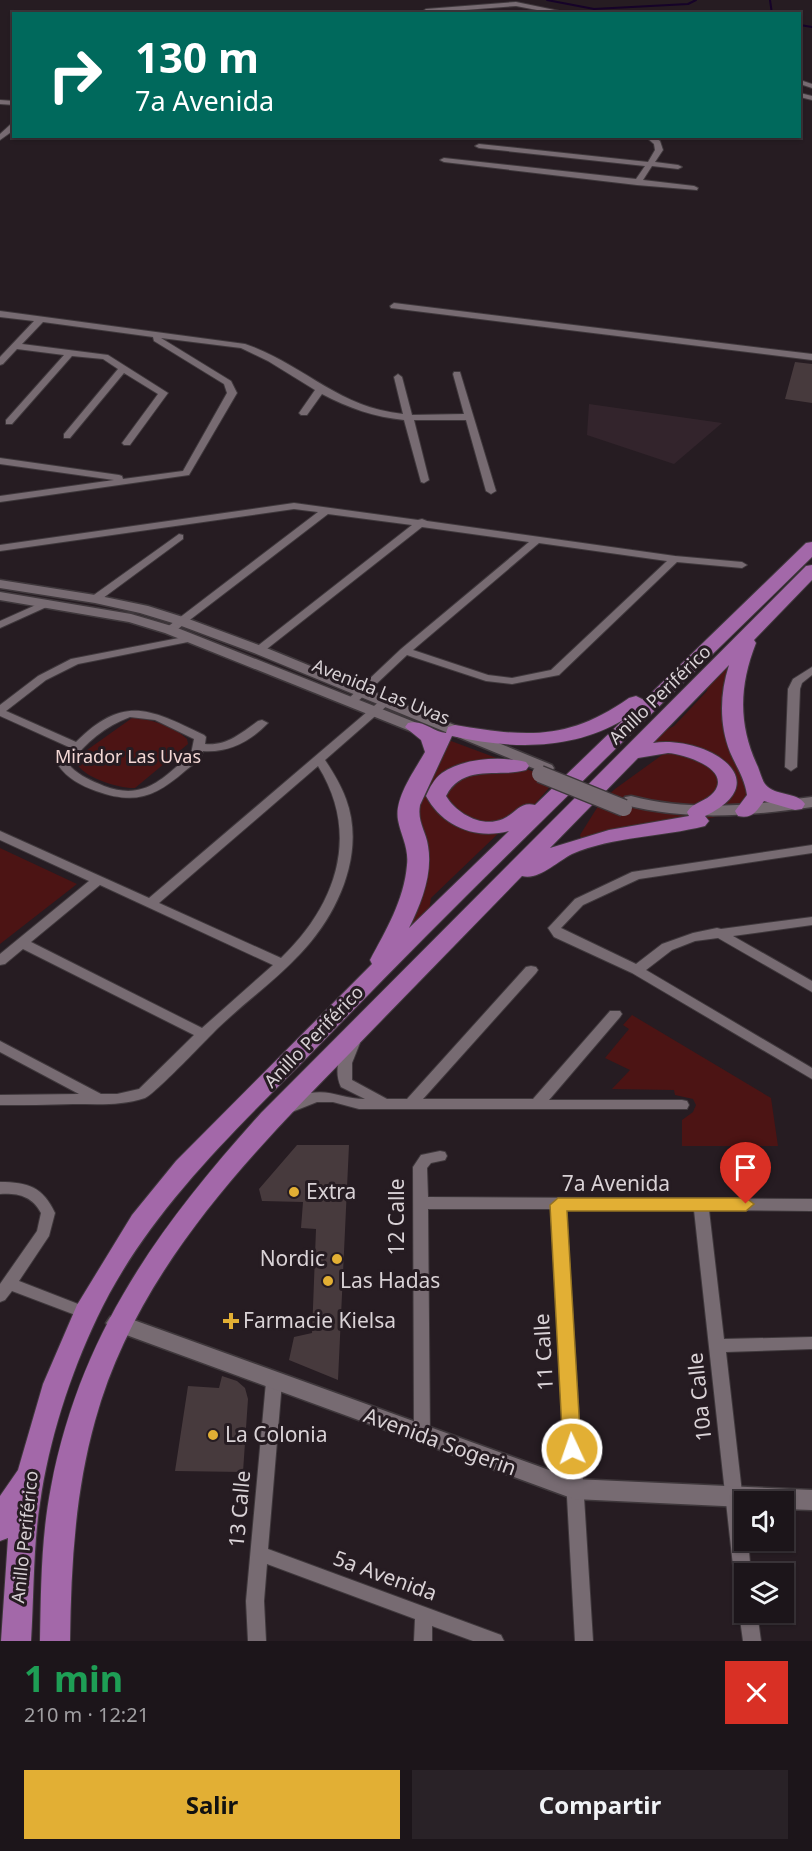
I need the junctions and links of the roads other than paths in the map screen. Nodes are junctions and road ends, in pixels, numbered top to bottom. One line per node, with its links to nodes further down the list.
1 (426, 11): 2 (street)
2 (561, 12)
3 (12, 128): 4 (street)
4 (0, 138)
5 (650, 138): 9 (street)
6 (478, 146): 7 (street)
7 (566, 155): 9 (street); 11 (street)
8 (444, 160): 11 (street)
9 (647, 164): 10 (street); 12 (street)
10 (678, 167)
11 (555, 173): 12 (street)
12 (637, 183): 13 (street)
13 (694, 188)
14 (394, 306): 20 (street)
15 (0, 314): 16 (street)
16 (40, 319): 17 (street); 18 (street)
17 (157, 335): 25 (street); 33 (street)
18 (15, 346): 19 (street); 21 (street)
19 (70, 353): 22 (street); 29 (street)
20 (812, 357)
21 (0, 362)
22 (123, 369): 30 (street); 31 (street)
23 (457, 374): 27 (street)
24 (398, 378): 28 (street)
25 (321, 389): 26 (street); 28 (street)
26 (304, 413)
27 (470, 417): 28 (street); 35 (street)
28 (408, 419): 34 (street)
29 (9, 422)
30 (67, 435)
31 (127, 443)
32 (0, 461): 33 (street)
33 (135, 480): 36 (street)
34 (424, 480)
35 (491, 491)
36 (0, 499)
37 (327, 510): 38 (street); 42 (street); 51 (street)
38 (422, 522): 40 (street); 54 (street)
39 (179, 537): 48 (street)
40 (538, 539): 43 (street); 55 (street)
41 (812, 547): 56 (highway, Anillo Periférico)
42 (0, 548)
43 (675, 559): 44 (street); 55 (street)
44 (742, 565)
45 (812, 570): 52 (highway, Anillo Periférico)
46 (0, 584): 48 (street, Avenida Las Uvas)
47 (0, 596): 49 (street, Avenida Las Uvas)
48 (95, 599): 51 (street, Avenida Las Uvas)
49 (47, 603): 50 (street); 51 (street, Avenida Las Uvas)
50 (0, 626)
51 (176, 626): 53 (street, Avenida Las Uvas); 54 (street, Avenida Las Uvas)
52 (754, 630): 66 (highway, Anillo Periférico); 70 (highway)
53 (189, 639): 58 (street, Avenida Las Uvas); 60 (street)
54 (259, 650): 58 (street, Avenida Las Uvas)
55 (405, 651): 58 (street)
56 (707, 651): 63 (highway); 71 (highway, Anillo Periférico)
57 (812, 670): 68 (street)
58 (357, 697): 59 (street, Avenida Las Uvas)
59 (380, 706): 62 (street, Avenida Las Uvas); 63 (street, Avenida Las Uvas); 67 (street)
60 (0, 711): 64 (street)
61 (262, 723): 65 (street)
62 (415, 727): 63 (highway)
63 (444, 740): 69 (street, Avenida Las Uvas); 87 (highway)
64 (78, 747): 65 (street); 65 (street)
65 (201, 747)
66 (633, 753): 74 (highway); 78 (highway, Anillo Periférico)
67 (319, 759): 79 (street); 84 (street)
68 (791, 767)
69 (536, 768): 71 (highway); 74 (street, Avenida Las Uvas, bridge)
70 (756, 788): 72 (highway); 73 (highway)
71 (560, 792): 87 (highway, Anillo Periférico)
72 (803, 803): 73 (street, Avenida Las Uvas)
73 (745, 811): 74 (street, Avenida Las Uvas)
74 (698, 817): 78 (highway)
75 (0, 835): 77 (street)
76 (812, 849): 86 (street)
77 (97, 881): 79 (street); 82 (street)
78 (487, 901): 90 (highway, Anillo Periférico)
79 (150, 904): 84 (street)
80 (812, 921): 81 (street)
81 (717, 932): 86 (street); 88 (street)
82 (22, 943): 83 (street); 91 (street)
83 (0, 961)
84 (280, 963): 91 (street)
85 (531, 970): 100 (street)
86 (637, 970): 94 (street)
87 (372, 977): 110 (highway, Anillo Periférico)
88 (812, 987)
89 (615, 1014): 98 (street)
90 (363, 1023): 93 (street); 102 (highway, Anillo Periférico)
91 (203, 1034): 96 (street)
92 (0, 1046): 96 (street)
93 (343, 1074): 95 (street); 99 (street)
94 (812, 1074)
95 (318, 1095): 99 (street); 102 (street)
96 (99, 1099): 97 (street)
97 (0, 1100)
98 (539, 1102): 100 (street); 101 (street)
99 (390, 1104): 100 (street)
100 (411, 1104)
101 (682, 1105)
102 (270, 1119): 111 (highway, Anillo Periférico)
103 (440, 1156): 105 (street, 12 Calle)
104 (0, 1188): 109 (street)
105 (420, 1203): 108 (street, 7a Avenida); 115 (street, 12 Calle)
106 (701, 1204): 107 (street, 7a Avenida); 108 (street, 7a Avenida); 113 (street, 10a Calle)
107 (812, 1204)
108 (558, 1205): 117 (street, 11 Calle)
109 (5, 1290): 110 (street)
110 (86, 1313): 116 (highway, Anillo Periférico)
111 (117, 1323): 114 (street, Avenida Sogerin); 126 (highway, Anillo Periférico)
112 (812, 1343): 113 (street)
113 (718, 1346): 118 (street, 10a Calle)
114 (274, 1382): 115 (street, Avenida Sogerin); 121 (street, 13 Calle)
115 (422, 1436): 117 (street, Avenida Sogerin)
116 (29, 1476): 120 (highway); 125 (highway, Anillo Periférico)
117 (574, 1489): 118 (street, Avenida Sogerin); 130 (street, 11 Calle)
118 (733, 1496): 119 (street, Avenida Sogerin); 122 (street, 10a Calle)
119 (812, 1500)
120 (0, 1528)
121 (259, 1554): 123 (street, 5a Avenida); 127 (street, 13 Calle)
122 (741, 1563)
123 (424, 1615): 128 (street); 129 (street, 5a Avenida)
124 (750, 1623): 131 (street)
125 (16, 1641)
126 (55, 1641)
127 (257, 1641)
128 (423, 1641)
129 (495, 1641)
130 (584, 1641)
131 (753, 1641)

